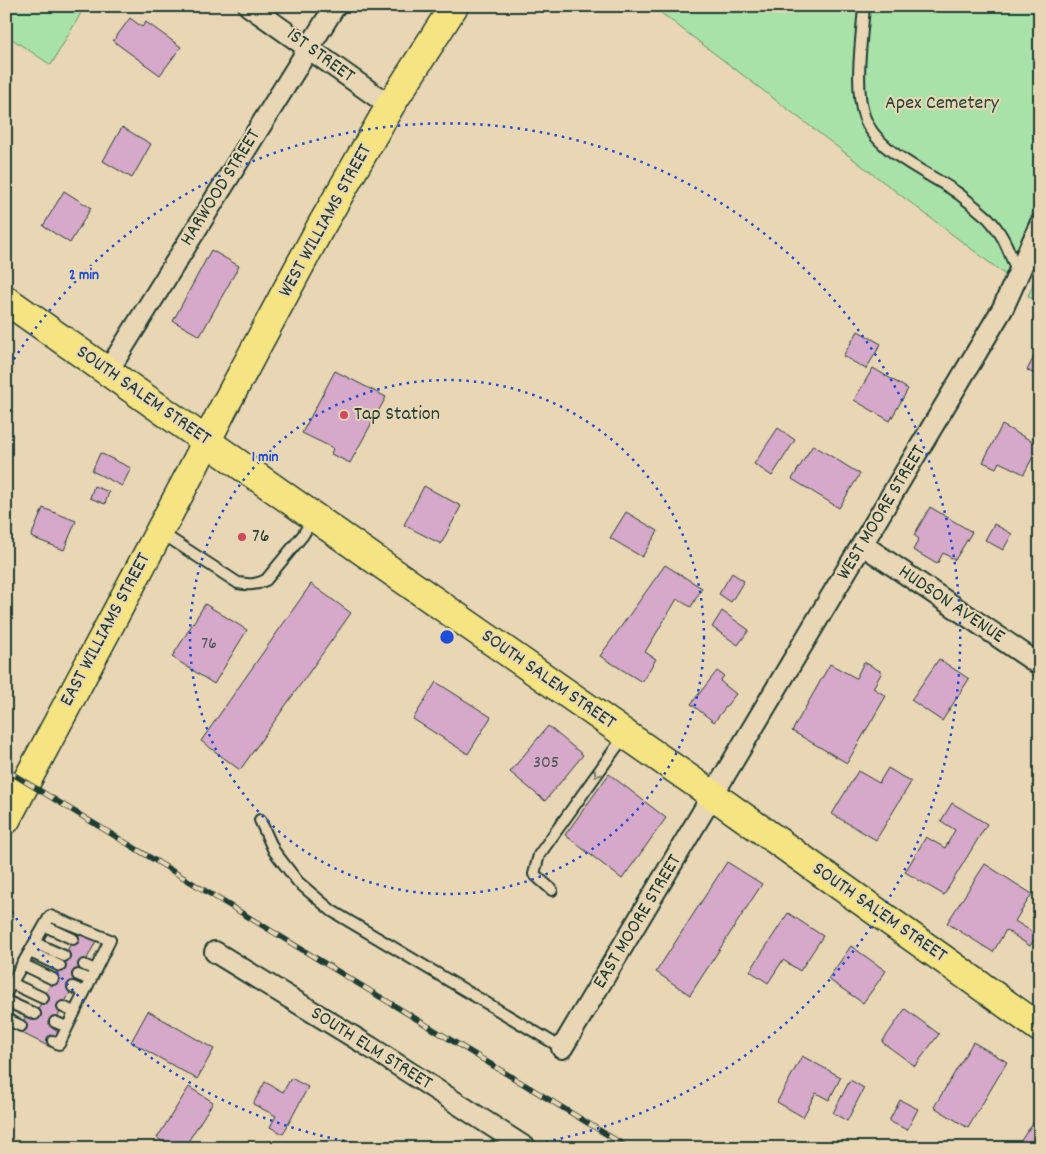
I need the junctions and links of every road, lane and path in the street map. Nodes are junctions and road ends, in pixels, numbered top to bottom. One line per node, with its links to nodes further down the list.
1 (249, 6): 5 (street, 1ST STREET)
2 (335, 6): 5 (street, HARWOOD STREET)
3 (454, 6): 6 (main road, WEST WILLIAMS STREET)
4 (864, 6): 8 (lane)
5 (308, 48): 6 (street, 1ST STREET); 10 (street, HARWOOD STREET)
6 (390, 106): 11 (main road, WEST WILLIAMS STREET)
7 (1040, 225): 8 (street, WEST MOORE STREET)
8 (1018, 275): 14 (street, WEST MOORE STREET)
9 (6, 300): 10 (main road, SOUTH SALEM STREET)
10 (108, 371): 11 (main road, SOUTH SALEM STREET)
11 (207, 441): 12 (main road, SOUTH SALEM STREET); 13 (main road, EAST WILLIAMS STREET)
12 (314, 517): 13 (lane); 16 (main road, SOUTH SALEM STREET)
13 (160, 531): 18 (main road, EAST WILLIAMS STREET)
14 (863, 545): 15 (street, HUDSON AVENUE); 17 (street, WEST MOORE STREET)
15 (1040, 665)
16 (626, 734): 17 (main road, SOUTH SALEM STREET); 20 (lane, one-way to 20)
17 (714, 796): 46 (main road, SOUTH SALEM STREET); 49 (street, EAST MOORE STREET)
18 (6, 820)
19 (260, 820): 49 (lane)
20 (552, 890)
21 (45, 926): 22 (lane); 23 (lane); 26 (lane)
22 (73, 939)
23 (32, 947): 27 (lane); 28 (lane); 30 (lane)
24 (92, 948): 26 (lane)
25 (215, 952): 50 (street, SOUTH ELM STREET)
26 (103, 953): 31 (lane)
27 (64, 956)
28 (22, 964): 33 (lane); 36 (lane)
29 (84, 965): 31 (lane)
30 (60, 966)
31 (95, 970): 34 (lane)
32 (78, 975): 34 (lane)
33 (53, 979)
34 (90, 980): 37 (lane)
35 (73, 987): 37 (lane)
36 (9, 988): 38 (lane)
37 (84, 992): 41 (lane)
38 (44, 998)
39 (6, 1001): 42 (lane)
40 (63, 1007): 41 (lane)
41 (74, 1012): 47 (lane)
42 (35, 1014)
43 (6, 1019): 45 (lane)
44 (55, 1022): 47 (lane)
45 (21, 1026)
46 (1039, 1027)
47 (67, 1028): 48 (lane)
48 (53, 1041)
49 (562, 1048)
50 (513, 1144)

